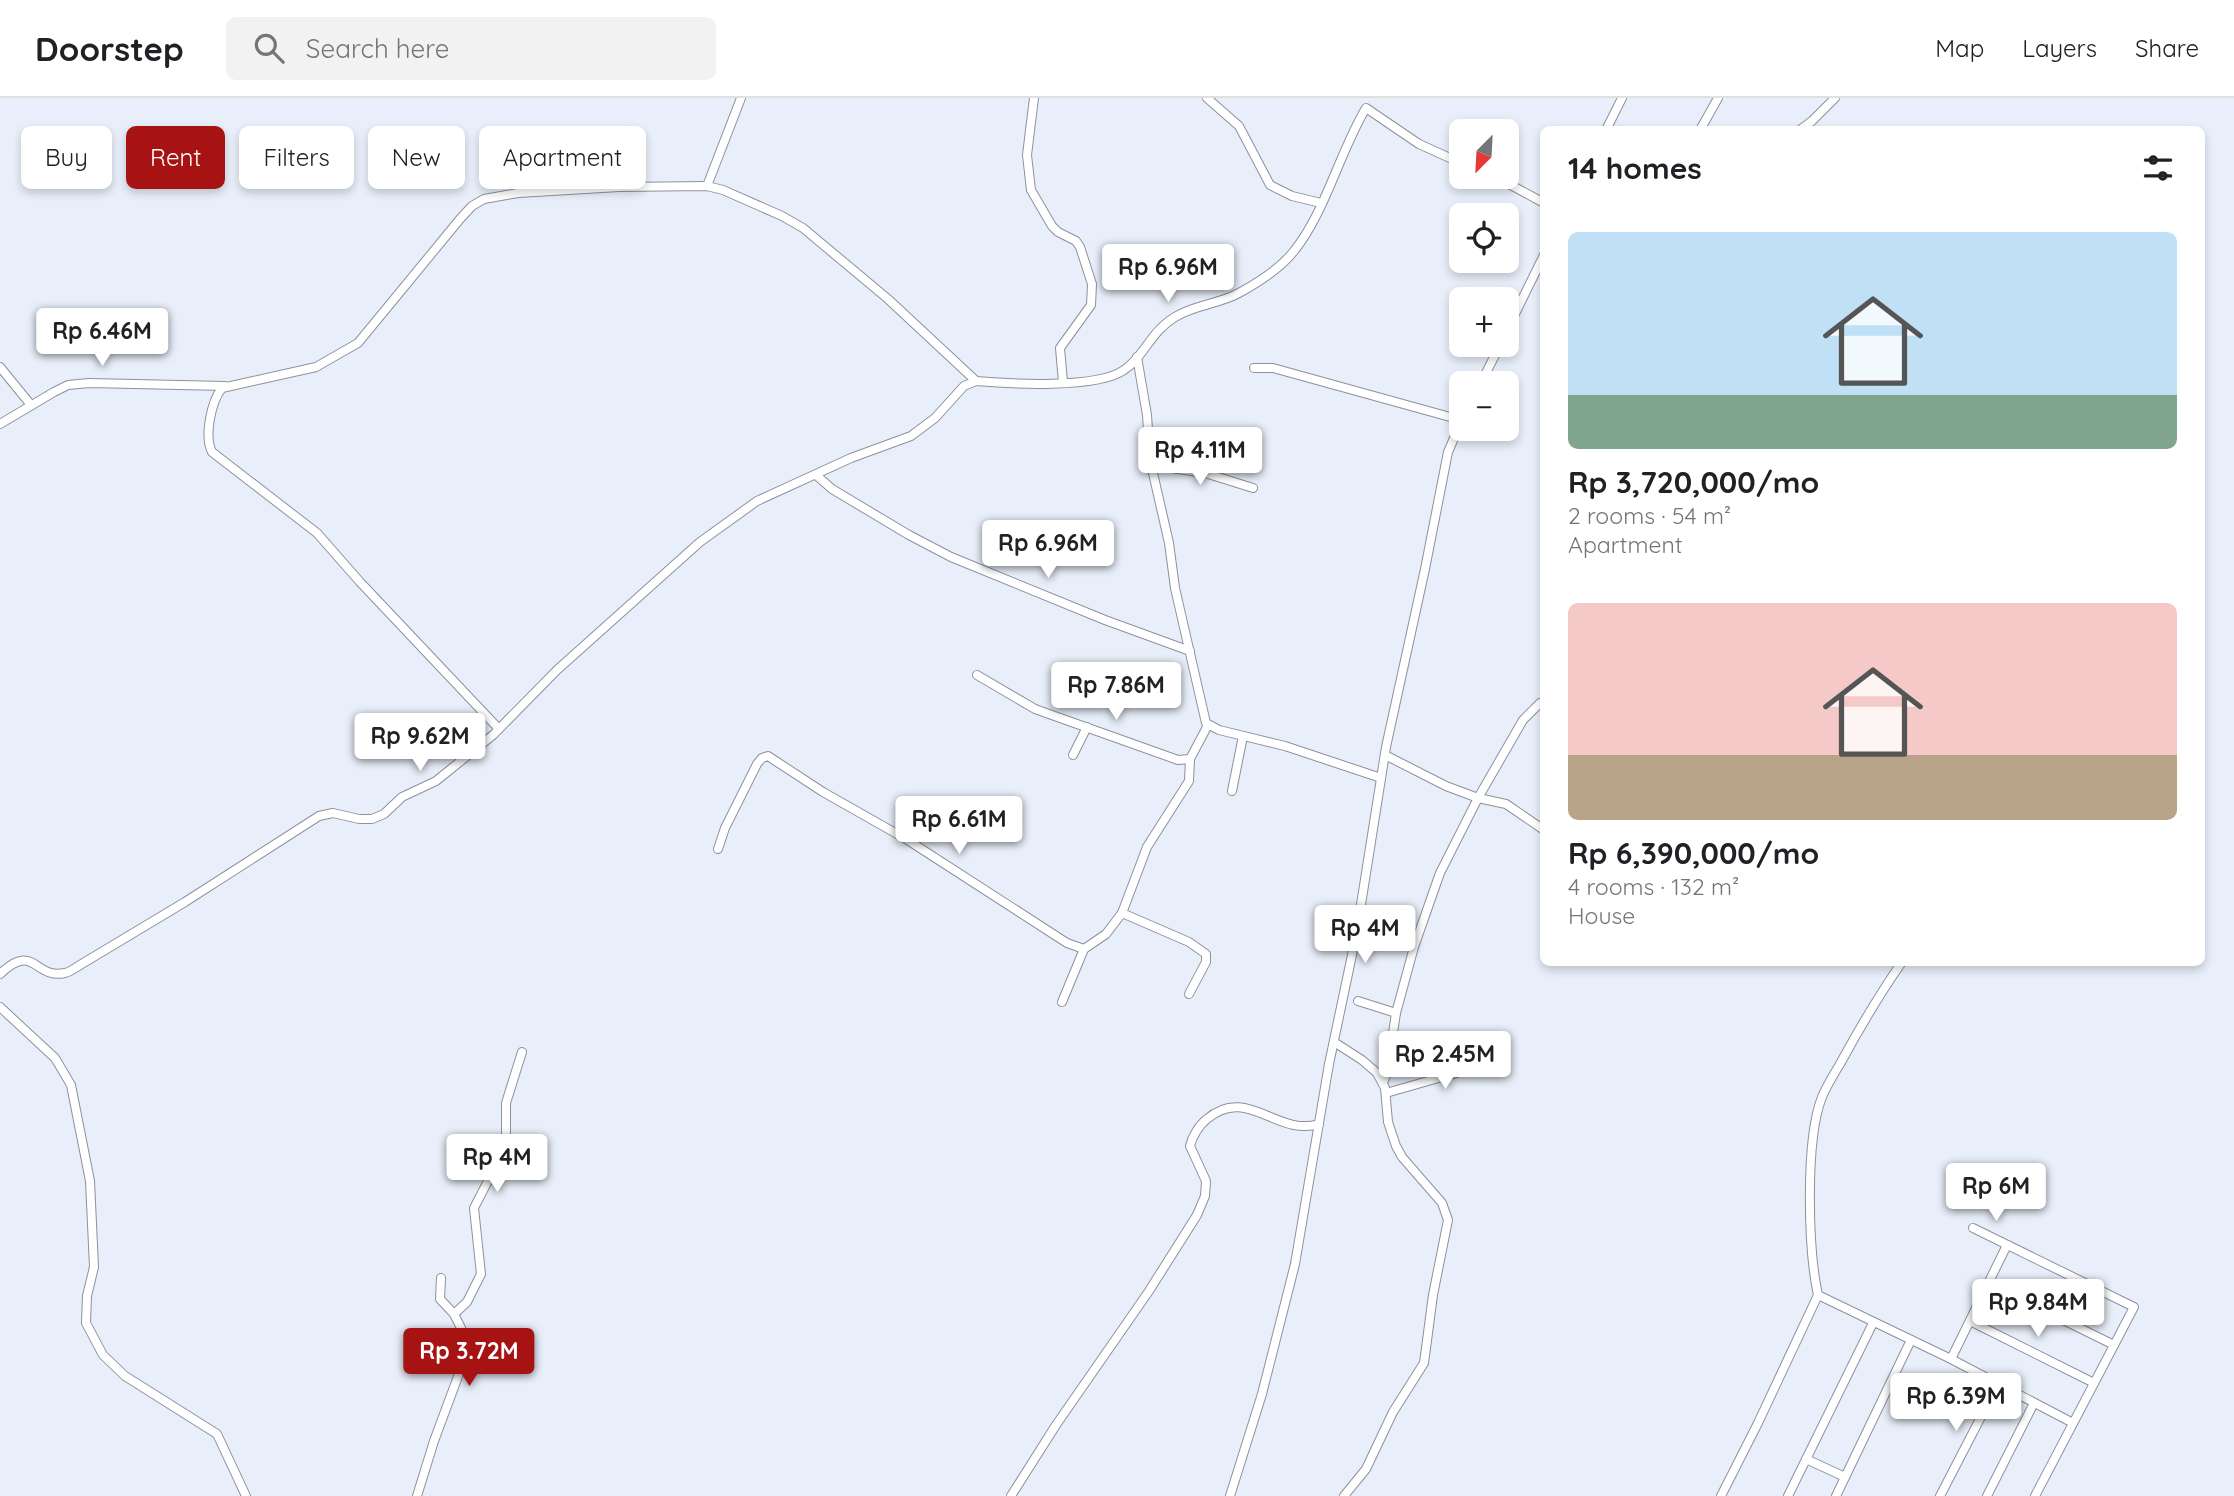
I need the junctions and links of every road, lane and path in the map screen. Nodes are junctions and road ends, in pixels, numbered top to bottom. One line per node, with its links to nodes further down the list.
1 (741, 98): 13 (street)
2 (1034, 98): 23 (street)
3 (1207, 98): 16 (street)
4 (1370, 98): 8 (street)
5 (1622, 98): 9 (street)
6 (1835, 98): 11 (street)
7 (1714, 99): 10 (street)
8 (1366, 108): 12 (street); 16 (street)
9 (1608, 126)
10 (1702, 126)
11 (1805, 126)
12 (1449, 158)
13 (707, 186): 22 (street); 24 (street)
14 (1518, 189): 15 (street)
15 (1540, 201)
16 (1321, 203): 19 (street)
17 (1540, 263): 18 (street)
18 (1519, 306)
19 (1137, 357): 23 (street); 29 (street)
20 (0, 367): 25 (street)
21 (1254, 368): 26 (street)
22 (976, 381): 23 (street); 30 (street)
23 (1063, 382)
24 (225, 386): 25 (street); 37 (street)
25 (32, 405): 27 (street)
26 (1449, 418)
27 (0, 424)
28 (1453, 441): 40 (street)
29 (1152, 466): 31 (street); 32 (street)
30 (816, 475): 32 (street); 37 (street)
31 (1253, 488)
32 (1190, 651): 35 (street)
33 (977, 675): 36 (street)
34 (1540, 703): 44 (street)
35 (1208, 725): 38 (street); 41 (street)
36 (1087, 727): 39 (street); 41 (street)
37 (499, 729): 50 (street)
38 (1243, 736): 42 (street); 43 (street)
39 (1073, 755)
40 (1385, 755): 42 (street); 44 (street)
41 (1191, 759): 47 (street)
42 (1381, 778): 56 (street)
43 (1232, 791)
44 (1478, 798): 45 (street); 55 (street)
45 (1540, 827)
46 (718, 849): 48 (street)
47 (1122, 913): 48 (street); 51 (street)
48 (1084, 949): 53 (street)
49 (1899, 966): 66 (street)
50 (0, 974)
51 (1189, 994)
52 (1359, 1001): 55 (street)
53 (1062, 1002)
54 (0, 1007): 79 (street)
55 (1396, 1013): 59 (street)
56 (1334, 1042): 59 (street); 61 (street)
57 (522, 1052): 67 (street)
58 (1499, 1064): 60 (street)
59 (1383, 1083): 60 (street)
60 (1386, 1093): 83 (street)
61 (1319, 1124): 81 (street); 82 (street)
62 (1973, 1228): 63 (street)
63 (2007, 1245): 65 (street); 71 (street)
64 (441, 1278): 67 (street)
65 (1988, 1283): 68 (street); 71 (street)
66 (1818, 1294): 69 (street); 84 (street)
67 (454, 1314): 80 (street)
68 (1969, 1321): 72 (street); 74 (street)
69 (1873, 1323): 70 (street); 77 (street)
70 (1911, 1340): 72 (street); 78 (street)
71 (2114, 1345): 74 (street)
72 (1951, 1359): 73 (street)
73 (1997, 1384): 75 (street); 87 (street)
74 (2094, 1384): 76 (street)
75 (2034, 1403): 76 (street); 88 (street)
76 (2073, 1423): 89 (street)
77 (1807, 1459): 78 (street); 85 (street)
78 (1845, 1478): 86 (street)
79 (246, 1496)
80 (418, 1496)
81 (1011, 1496)
82 (1230, 1496)
83 (1345, 1496)
84 (1721, 1496)
85 (1788, 1496)
86 (1836, 1496)
87 (1940, 1496)
88 (1987, 1496)
89 (2035, 1496)

